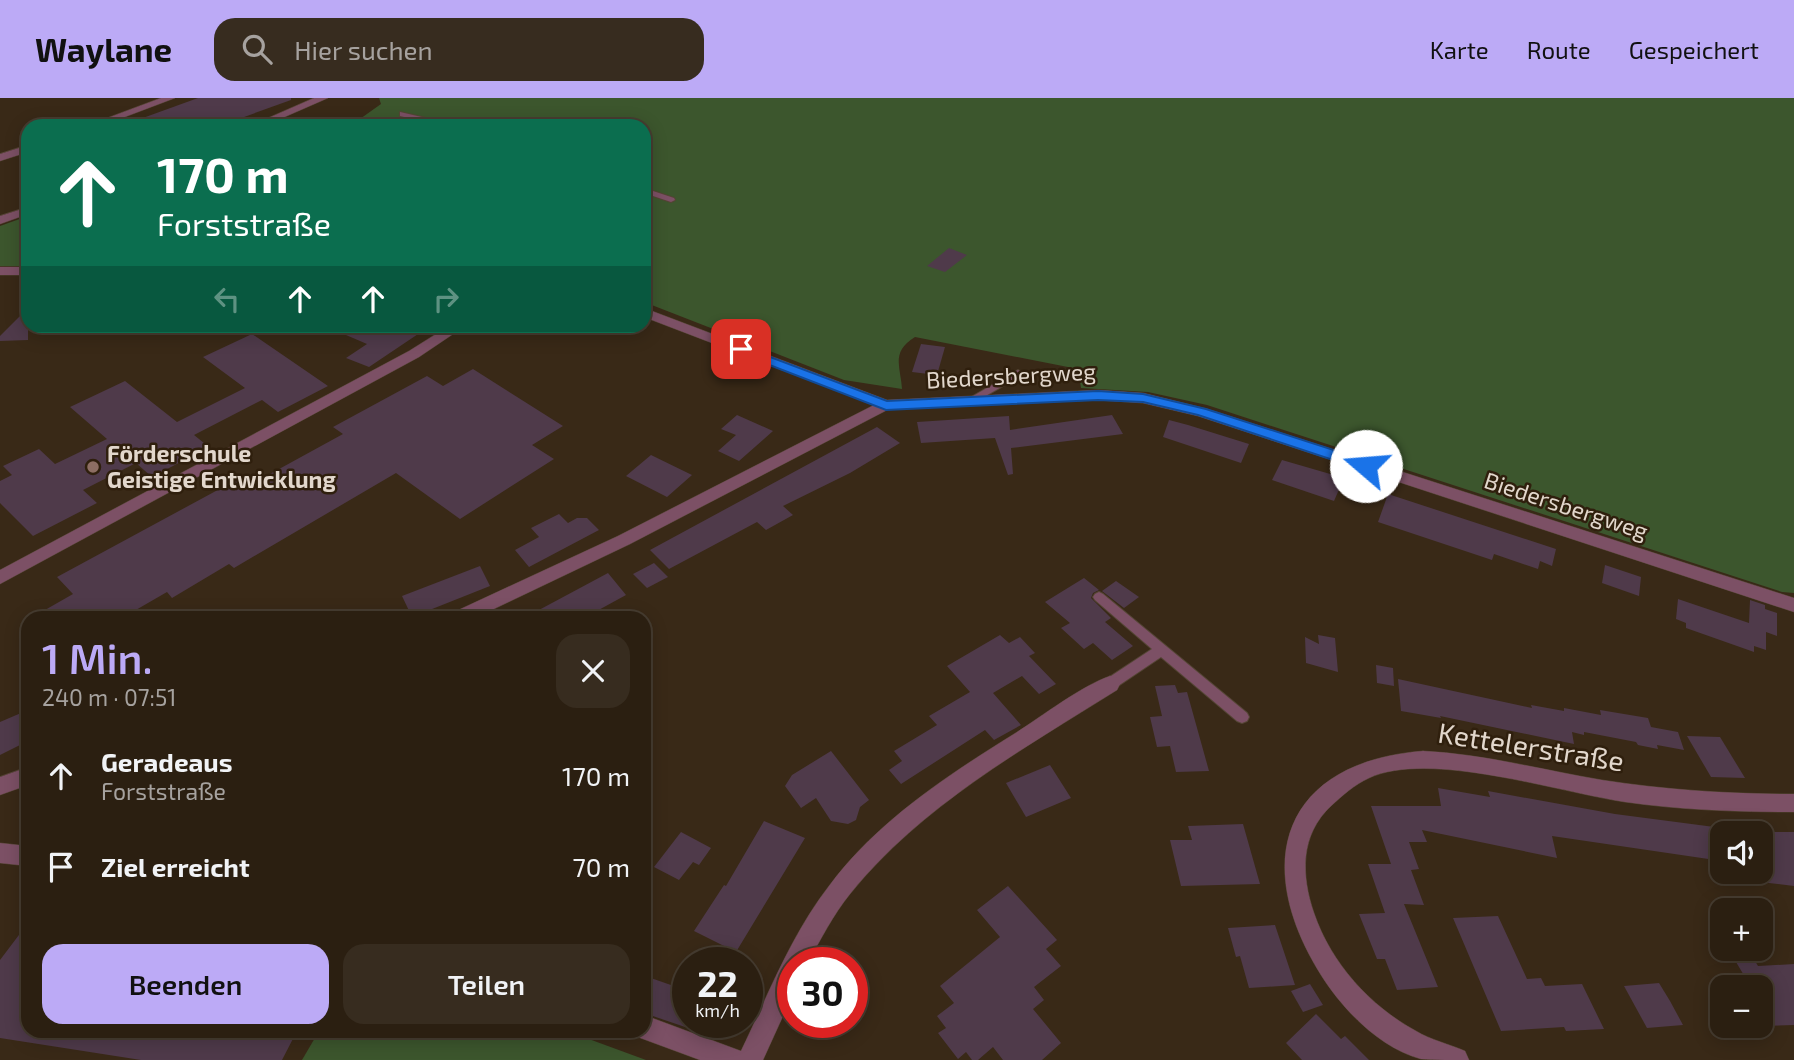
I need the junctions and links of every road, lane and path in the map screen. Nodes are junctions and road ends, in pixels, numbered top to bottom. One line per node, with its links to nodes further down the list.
1 (170, 98): 4 (street)
2 (323, 98): 5 (street)
3 (402, 114): 6 (lane)
4 (111, 119)
5 (272, 119)
6 (423, 119)
7 (21, 150): 8 (street)
8 (0, 158)
9 (651, 193): 10 (lane)
10 (671, 200)
11 (21, 213): 12 (street)
12 (0, 220)
13 (0, 271): 14 (street)
14 (21, 271)
15 (651, 315): 19 (street)
16 (446, 333): 20 (street)
17 (1017, 373): 18 (lane)
18 (967, 403): 19 (street, Biedersbergweg); 22 (street, Biedersbergweg)
19 (886, 405): 23 (street, Biedersbergweg)
20 (0, 578)
21 (1099, 597): 24 (lane)
22 (1794, 605)
23 (473, 611)
24 (1161, 650): 25 (lane); 26 (lane)
25 (1110, 684): 32 (street)
26 (1242, 717)
27 (21, 778): 28 (street)
28 (0, 786)
29 (1794, 803): 37 (street, Kettelerstraße)
30 (0, 853): 31 (street)
31 (21, 855)
32 (805, 947)
33 (777, 1002): 36 (street)
34 (651, 1030): 35 (street)
35 (734, 1060)
36 (750, 1060)
37 (1456, 1060)

